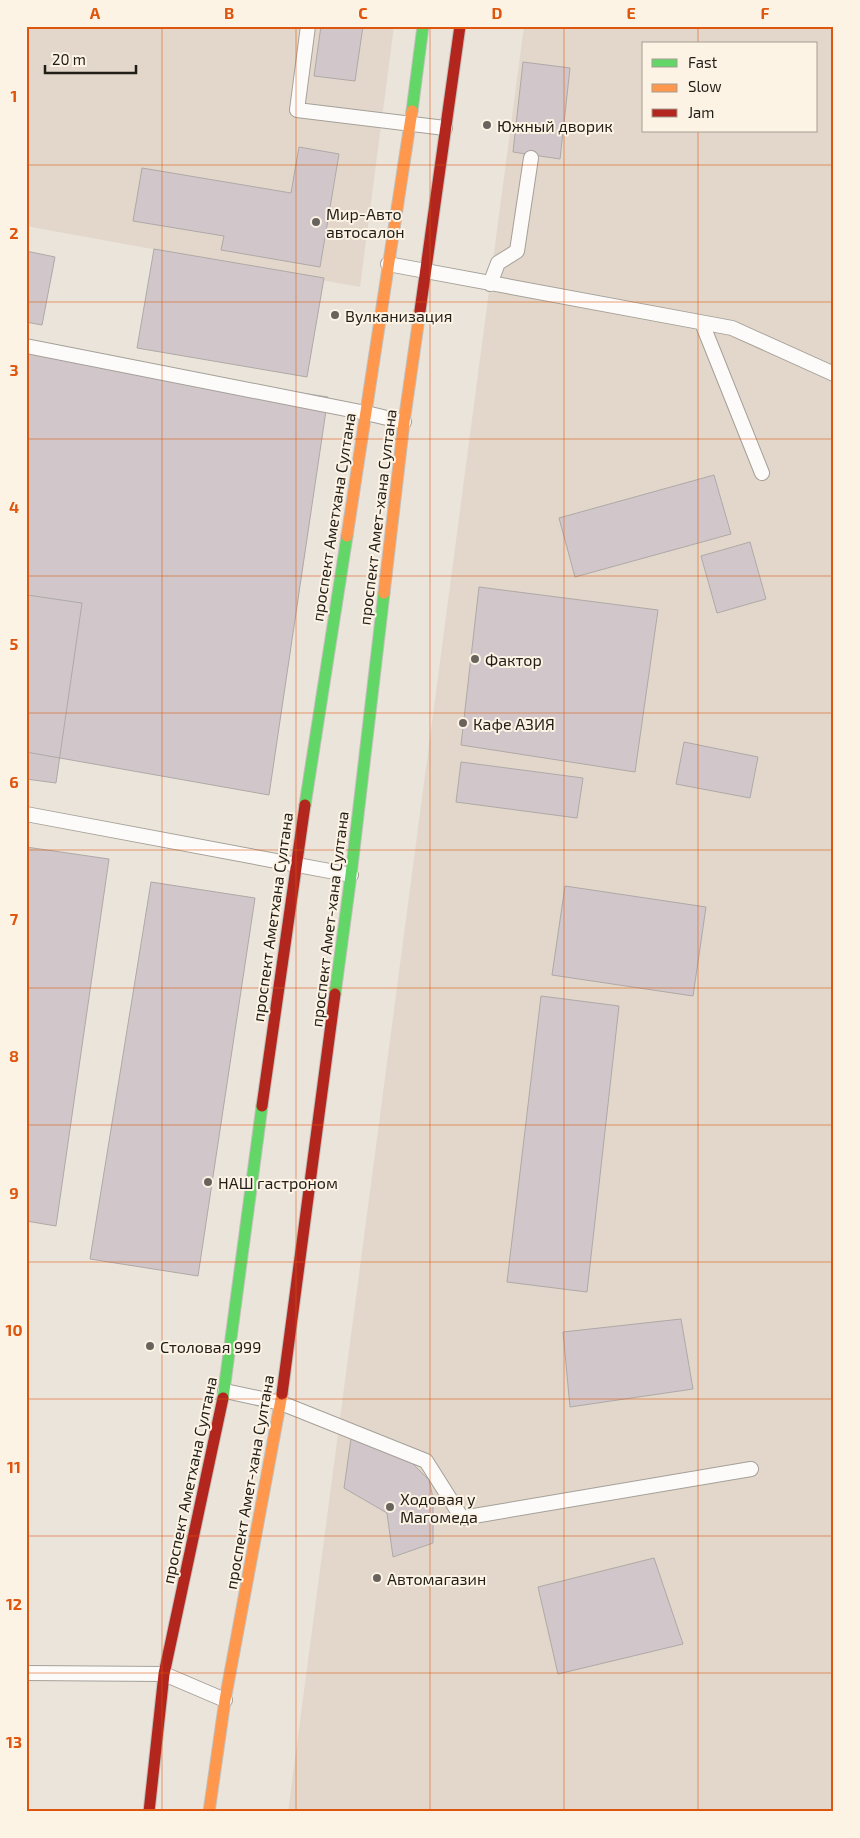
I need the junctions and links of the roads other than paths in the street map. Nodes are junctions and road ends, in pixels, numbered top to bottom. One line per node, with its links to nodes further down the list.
1 (308, 26): 4 (lane)
2 (423, 26): 4 (main road, проспект Аметхана Султана)
3 (460, 26): 5 (main road, проспект Амет-хана Султана)
4 (410, 124): 5 (lane); 7 (main road, проспект Аметхана Султана)
5 (445, 128): 8 (main road, проспект Амет-хана Султана)
6 (530, 158): 9 (lane)
7 (388, 264): 8 (lane); 13 (main road, проспект Аметхана Султана)
8 (426, 272): 9 (lane); 14 (main road, проспект Амет-хана Султана)
9 (490, 284): 10 (lane)
10 (702, 323): 12 (lane); 15 (lane)
11 (26, 346): 13 (lane)
12 (834, 374)
13 (366, 413): 14 (lane); 17 (main road, проспект Аметхана Султана)
14 (404, 422): 18 (main road, проспект Амет-хана Султана)
15 (762, 473)
16 (26, 814): 17 (lane)
17 (296, 864): 18 (lane); 19 (main road, проспект Аметхана Султана)
18 (351, 875): 20 (main road, проспект Амет-хана Султана)
19 (225, 1392): 20 (lane); 23 (main road, проспект Аметхана Султана)
20 (281, 1403): 21 (lane); 24 (main road, проспект Амет-хана Султана)
21 (751, 1470)
22 (26, 1673): 23 (lane)
23 (164, 1674): 24 (lane); 25 (main road, проспект Аметхана Султана)
24 (225, 1700): 26 (main road, проспект Амет-хана Султана)
25 (149, 1812)
26 (209, 1812)

